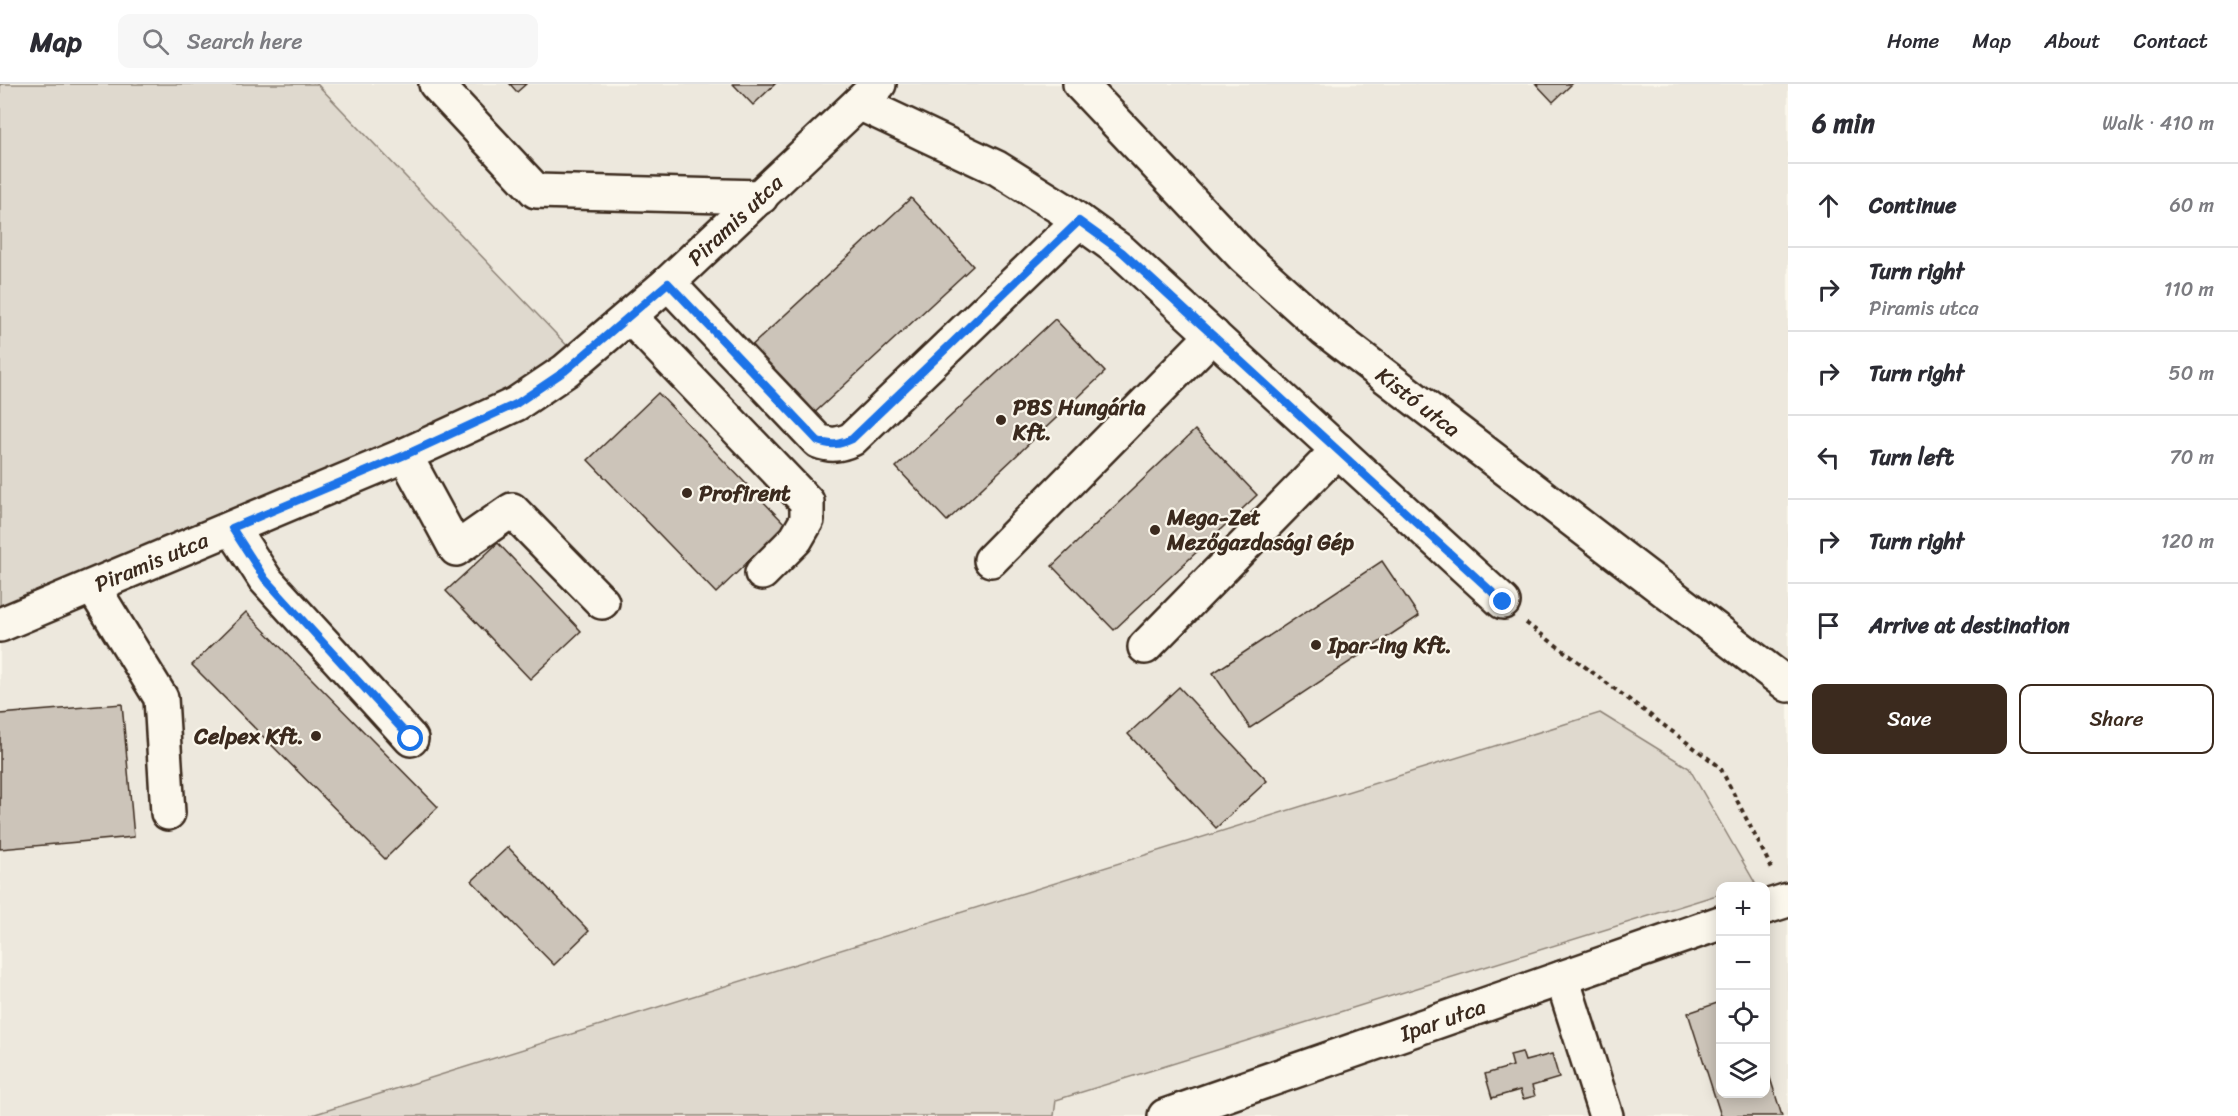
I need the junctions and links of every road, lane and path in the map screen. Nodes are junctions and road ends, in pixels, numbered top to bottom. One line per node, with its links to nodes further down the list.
1 (436, 84): 4 (street)
2 (1080, 84): 19 (street, Kistó utca)
3 (869, 93): 4 (street, Piramis utca); 5 (street)
4 (761, 197): 6 (street, Piramis utca)
5 (1079, 221): 6 (street); 8 (street)
6 (668, 283): 7 (street, Piramis utca)
7 (630, 317): 10 (street, Piramis utca); 13 (street)
8 (1213, 335): 9 (street); 12 (street)
9 (1338, 450): 16 (street); 18 (street)
10 (405, 455): 11 (street, Piramis utca); 15 (street)
11 (232, 528): 14 (street, Piramis utca); 20 (street)
12 (991, 560)
13 (762, 573)
14 (93, 587): 17 (street, Piramis utca); 21 (street)
15 (602, 602)
16 (1503, 602): 22 (path)
17 (0, 625)
18 (1145, 647)
19 (1788, 685)
20 (411, 739)
21 (168, 813)
22 (1777, 895)
23 (1716, 924): 24 (street, Ipar utca)
24 (1562, 978): 25 (street); 26 (street, Ipar utca)
25 (1597, 1113)
26 (1165, 1116)

